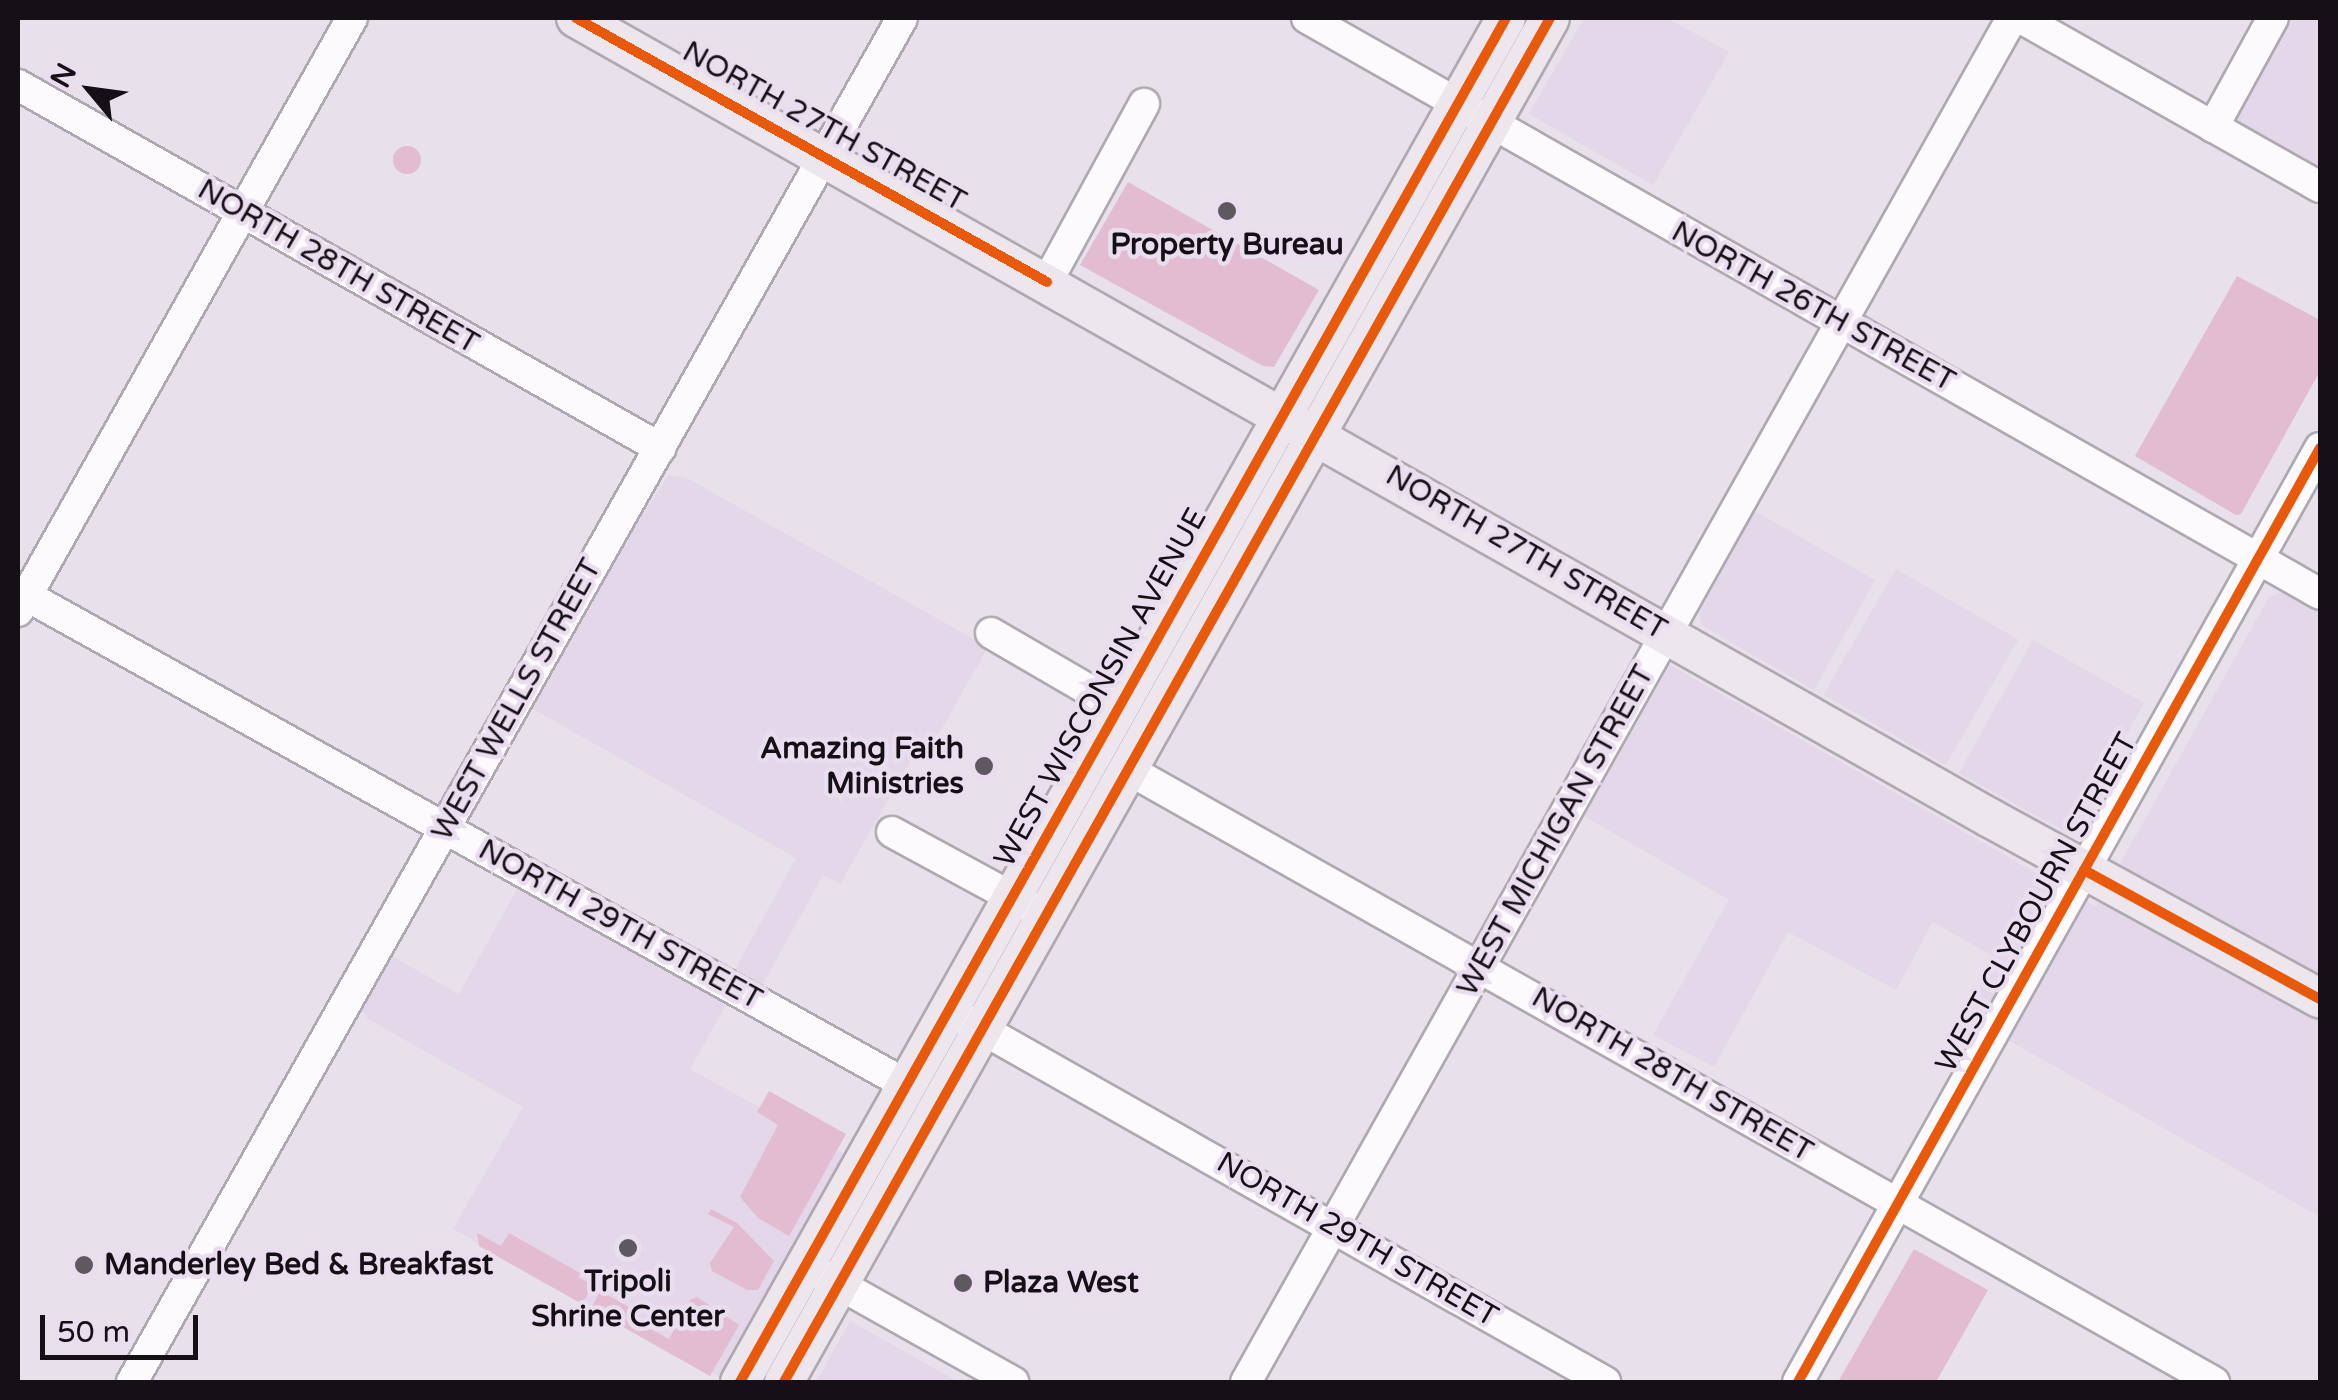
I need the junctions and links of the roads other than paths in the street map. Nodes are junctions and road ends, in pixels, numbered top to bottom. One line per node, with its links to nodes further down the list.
1 (352, 18): 17 (street)
2 (576, 18): 15 (main road, NORTH 27TH STREET)
3 (902, 18): 15 (street, WEST WELLS STREET)
4 (1307, 18): 12 (street, NORTH 26TH STREET)
5 (1506, 18): 12 (main road, WEST WISCONSIN AVENUE)
6 (1550, 18): 13 (main road, WEST WISCONSIN AVENUE)
7 (2012, 18): 19 (street, WEST MICHIGAN STREET)
8 (2022, 18): 14 (street)
9 (2273, 18): 14 (street)
10 (18, 84): 17 (street, NORTH 28TH STREET)
11 (1144, 104): 18 (street)
12 (1458, 105): 13 (street, NORTH 26TH STREET); 20 (main road, WEST WISCONSIN AVENUE)
13 (1490, 124): 19 (street, NORTH 26TH STREET); 21 (main road, WEST WISCONSIN AVENUE)
14 (2213, 127): 16 (street)
15 (825, 155): 18 (main road, NORTH 27TH STREET); 22 (street, WEST WELLS STREET)
16 (2320, 187)
17 (244, 212): 22 (street, NORTH 28TH STREET); 26 (street)
18 (1047, 282): 20 (main road, NORTH 27TH STREET)
19 (1840, 322): 24 (street, NORTH 26TH STREET); 28 (street, WEST MICHIGAN STREET)
20 (1282, 414): 21 (main road, NORTH 27TH STREET); 29 (main road, WEST WISCONSIN AVENUE)
21 (1316, 434): 28 (main road, NORTH 27TH STREET); 31 (main road, WEST WISCONSIN AVENUE)
22 (660, 448): 32 (street, WEST WELLS STREET)
23 (2320, 448): 24 (street, WEST CLYBOURN STREET)
24 (2260, 559): 25 (street, NORTH 26TH STREET); 34 (street, WEST CLYBOURN STREET)
25 (2320, 594)
26 (20, 599): 32 (street, NORTH 29TH STREET)
27 (991, 633): 30 (street)
28 (1666, 634): 34 (main road, NORTH 27TH STREET); 36 (street, WEST MICHIGAN STREET)
29 (1137, 674): 30 (main road, WEST WISCONSIN AVENUE); 31 (main road)
30 (1118, 707): 35 (main road, WEST WISCONSIN AVENUE)
31 (1129, 770): 35 (main road, WEST WISCONSIN AVENUE); 36 (street, NORTH 28TH STREET)
32 (445, 828): 39 (street, NORTH 29TH STREET); 44 (street, WEST WELLS STREET)
33 (892, 832): 35 (street)
34 (2084, 870): 37 (main road, NORTH 27TH STREET); 40 (street, WEST CLYBOURN STREET)
35 (1029, 907): 38 (main road, WEST WISCONSIN AVENUE)
36 (1480, 966): 40 (street, NORTH 28TH STREET); 41 (street, WEST MICHIGAN STREET)
37 (2320, 999)
38 (966, 1020): 39 (main road, WEST WISCONSIN AVENUE); 41 (street, NORTH 29TH STREET); 42 (main road, WEST WISCONSIN AVENUE)
39 (908, 1085): 42 (main road, WEST WISCONSIN AVENUE)
40 (1898, 1203): 43 (street, NORTH 28TH STREET); 50 (street, WEST CLYBOURN STREET)
41 (1334, 1226): 48 (street, WEST MICHIGAN STREET); 49 (street, NORTH 29TH STREET)
42 (823, 1275): 45 (main road, WEST WISCONSIN AVENUE); 46 (main road, WEST WISCONSIN AVENUE); 47 (street)
43 (2149, 1348): 51 (street); 52 (street, NORTH 28TH STREET)
44 (140, 1380)
45 (740, 1382)
46 (784, 1382)
47 (1012, 1382)
48 (1246, 1382)
49 (1605, 1382)
50 (1798, 1382)
51 (2168, 1382)
52 (2214, 1382)

